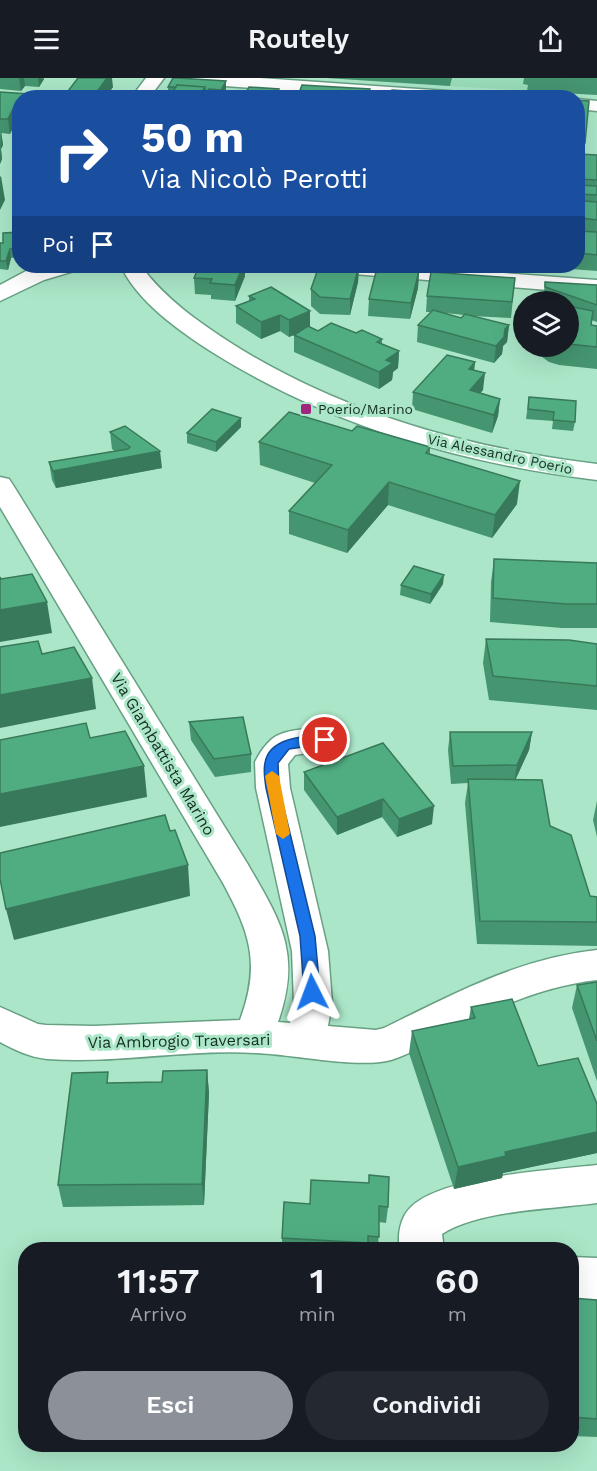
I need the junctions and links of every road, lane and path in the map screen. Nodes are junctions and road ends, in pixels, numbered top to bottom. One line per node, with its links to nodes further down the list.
1 (183, 78): 2 (street)
2 (359, 90)
3 (43, 273): 7 (street)
4 (136, 273): 8 (street, Via Alessandro Poerio)
5 (418, 273): 6 (street)
6 (597, 287)
7 (0, 294)
8 (597, 472)
9 (0, 485): 13 (street, Via Giambattista Marino)
10 (325, 740): 14 (street)
11 (597, 964): 14 (street, Via Ambrogio Traversari)
12 (0, 1023): 13 (street, Via Ambrogio Traversari)
13 (255, 1036): 14 (street, Via Ambrogio Traversari)
14 (306, 1040)
15 (597, 1184): 16 (street)
16 (421, 1242)
17 (579, 1278): 18 (street)
18 (597, 1279)

